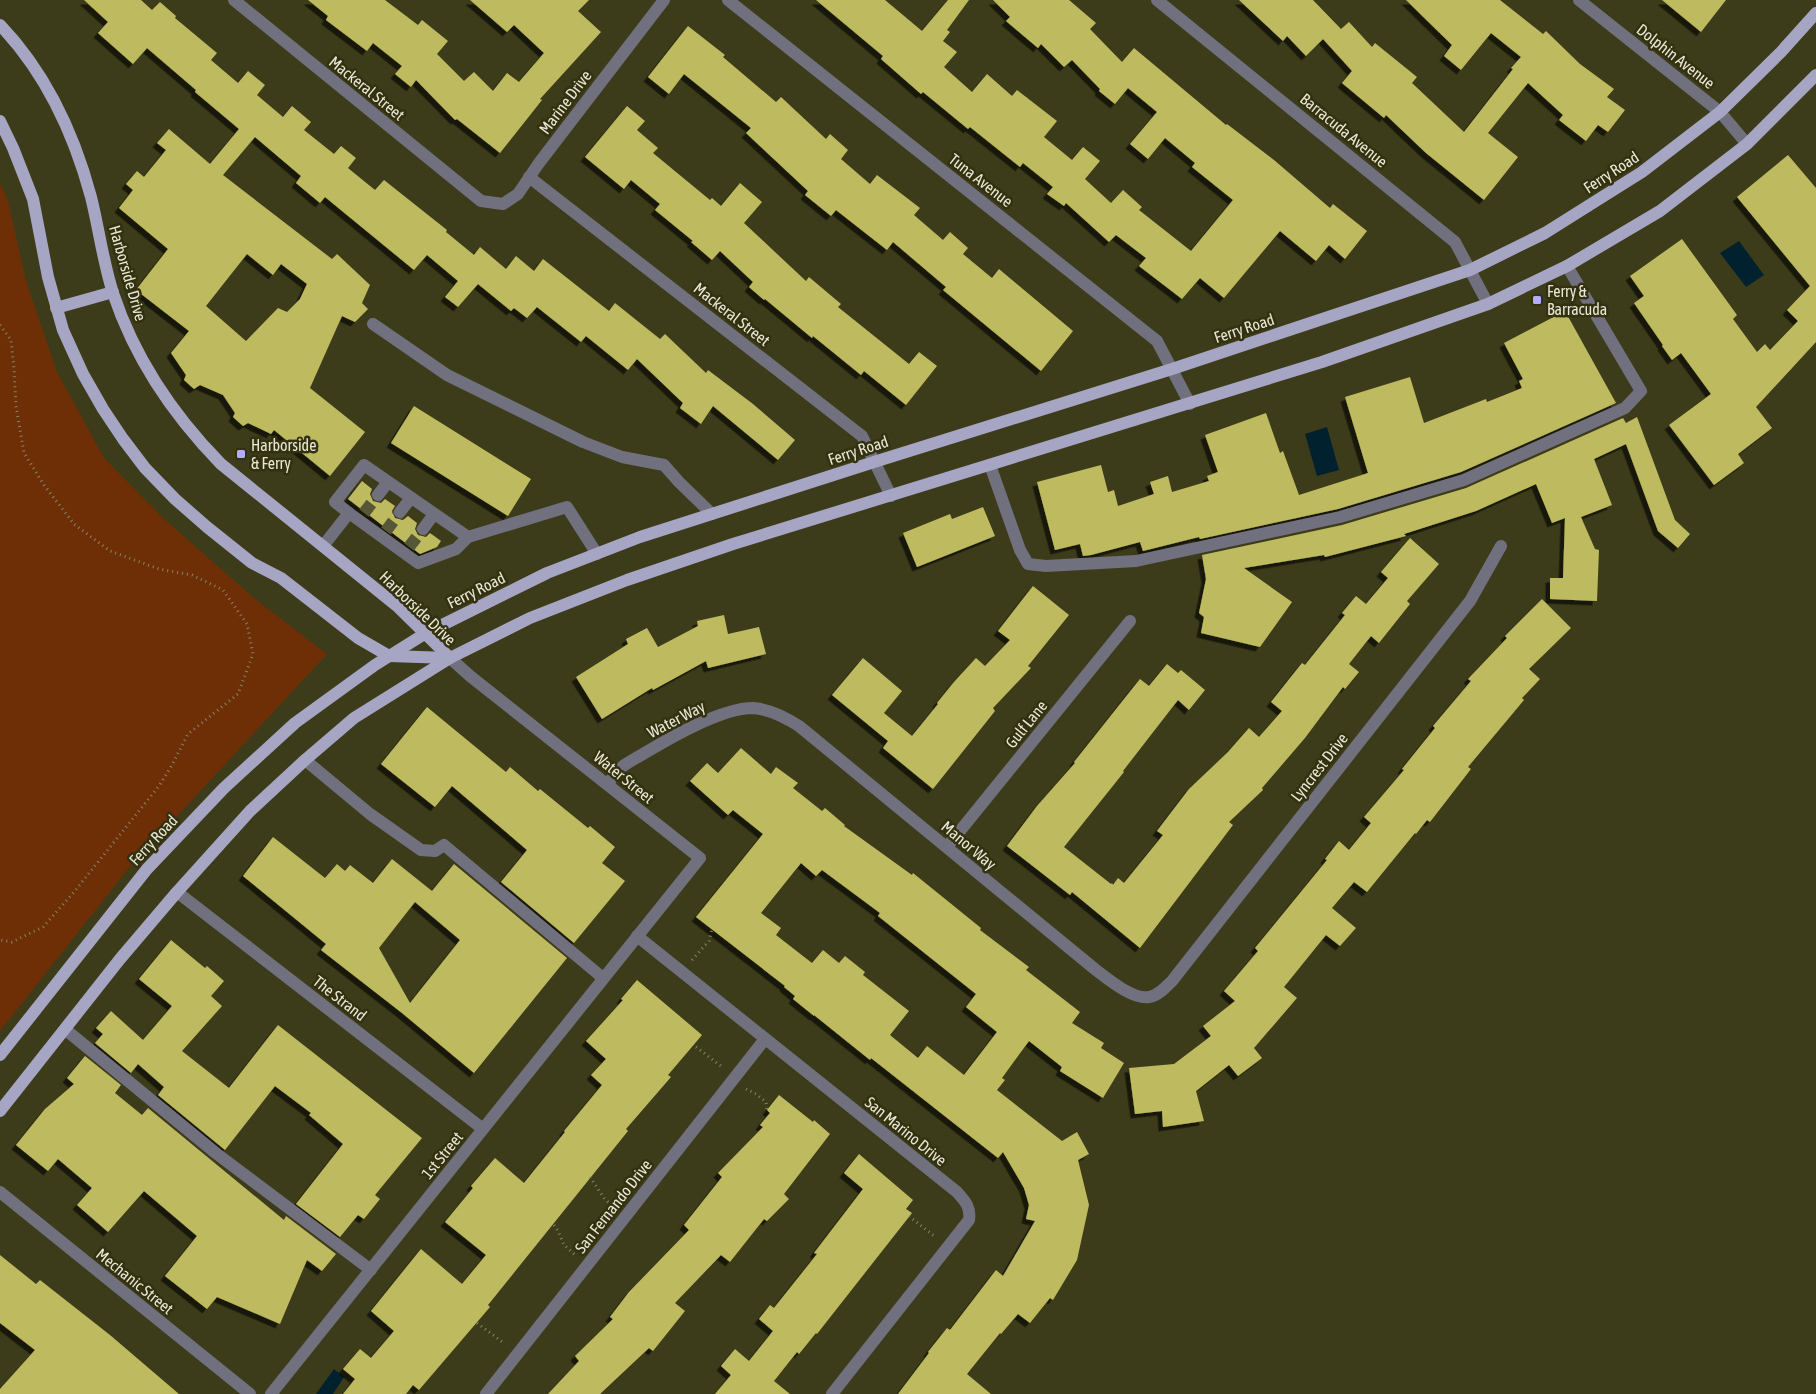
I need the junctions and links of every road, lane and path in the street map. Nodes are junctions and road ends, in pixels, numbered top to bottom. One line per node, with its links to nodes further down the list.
1 (234, 0): 13 (street, Mackeral Street)
2 (728, 0): 21 (street, Tuna Avenue)
3 (1158, 0): 15 (street, Barracuda Avenue)
4 (1579, 0): 9 (street, Dolphin Avenue)
5 (657, 3): 12 (street, Marine Drive)
6 (1816, 13): 9 (main road, Ferry Road)
7 (0, 25): 16 (main road, Harborside Drive)
8 (1816, 75): 11 (main road)
9 (1720, 112): 11 (street, Dolphin Avenue); 15 (main road, Ferry Road)
10 (0, 121): 18 (main road, Harborside Drive)
11 (1747, 144): 14 (main road)
12 (529, 177): 13 (street, Marine Drive); 23 (street, Mackeral Street)
13 (481, 201)
14 (1567, 266): 17 (main road); 24 (street)
15 (1470, 270): 17 (street, Barracuda Avenue); 21 (main road, Ferry Road)
16 (113, 292): 18 (main road); 35 (main road, Harborside Drive)
17 (1488, 304): 22 (main road)
18 (56, 308): 40 (main road, Harborside Drive)
19 (373, 324): 31 (street)
20 (0, 325): 49 (path)
21 (1172, 369): 22 (street, Tuna Avenue); 23 (main road, Ferry Road)
22 (1190, 404): 24 (main road)
23 (874, 462): 27 (street, Mackeral Street); 31 (main road, Ferry Road)
24 (990, 465): 27 (main road)
25 (388, 482): 26 (street); 28 (street); 32 (street)
26 (378, 495)
27 (891, 496): 41 (main road)
28 (411, 498): 29 (street); 30 (street)
29 (400, 512)
30 (434, 514): 33 (street); 34 (street)
31 (712, 514): 37 (main road, Ferry Road)
32 (357, 516): 34 (street); 35 (street)
33 (423, 529)
34 (468, 537): 37 (street)
35 (323, 546): 39 (main road, Harborside Drive)
36 (1501, 546): 52 (street, Lyncrest Drive)
37 (597, 554): 39 (main road, Ferry Road)
38 (1130, 621): 45 (street, Gulf Lane)
39 (426, 633): 40 (main road, Ferry Road); 41 (main road, Harborside Drive)
40 (389, 656): 41 (main road, Harborside Drive); 56 (main road, Ferry Road)
41 (450, 658): 43 (main road); 44 (street, Water Street)
42 (770, 711): 44 (street, Water Way); 45 (street, Manor Way)
43 (305, 760): 46 (main road); 51 (street)
44 (608, 784): 48 (street, Water Street)
45 (947, 847): 52 (street, Manor Way)
46 (177, 892): 53 (main road); 60 (street, The Strand)
47 (712, 929): 50 (path)
48 (637, 936): 50 (street, San Marino Drive); 51 (street, 1st Street)
49 (0, 940)
50 (682, 972): 54 (street, San Marino Drive)
51 (603, 978): 60 (street, 1st Street)
52 (1150, 997)
53 (66, 1030): 59 (main road); 68 (street)
54 (765, 1039): 57 (street, San Fernando Drive); 66 (street, San Marino Drive)
55 (696, 1047): 57 (path)
56 (0, 1055)
57 (734, 1079): 58 (path); 64 (street, San Fernando Drive)
58 (767, 1110)
59 (0, 1111)
60 (483, 1129): 68 (street, 1st Street)
61 (590, 1177): 64 (path)
62 (0, 1192): 71 (street, Mechanic Street)
63 (909, 1216): 66 (path)
64 (624, 1218): 67 (street, San Fernando Drive)
65 (554, 1225): 67 (path)
66 (946, 1248): 74 (street, San Marino Drive)
67 (586, 1266): 70 (street, San Fernando Drive)
68 (371, 1270): 72 (street, 1st Street)
69 (477, 1323): 70 (path)
70 (517, 1354): 73 (street, San Fernando Drive)
71 (250, 1394)
72 (272, 1394)
73 (486, 1394)
74 (832, 1394)

